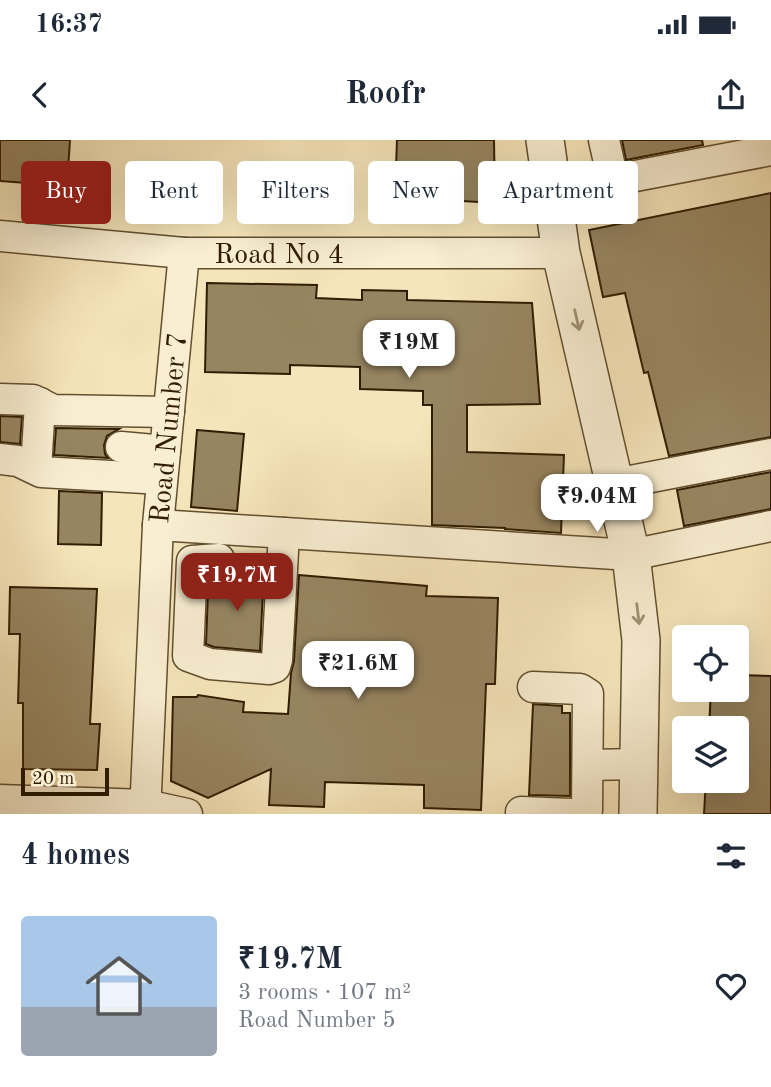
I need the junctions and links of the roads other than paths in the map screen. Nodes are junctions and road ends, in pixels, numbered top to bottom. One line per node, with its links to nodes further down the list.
1 (545, 140): 4 (street)
2 (604, 140): 5 (street)
3 (771, 150): 6 (street)
4 (548, 161)
5 (609, 161)
6 (638, 175)
7 (557, 224): 10 (street)
8 (0, 236): 9 (street, Road No 4)
9 (184, 253): 10 (street, Road No 4); 13 (street, Road Number 7)
10 (561, 253): 19 (street, one-way to 19)
11 (0, 399): 12 (street)
12 (40, 403): 13 (street); 18 (street)
13 (169, 412): 17 (street, Road Number 7)
14 (121, 447): 17 (street)
15 (771, 454): 19 (street)
16 (0, 459): 18 (street)
17 (163, 465): 18 (street); 20 (street, Road Number 7)
18 (36, 469)
19 (615, 484): 23 (street)
20 (158, 525): 22 (street); 24 (street, Road Number 7); 25 (street)
21 (771, 526): 23 (street)
22 (284, 533): 23 (street); 25 (street)
23 (631, 555): 27 (street, one-way to 27)
24 (152, 650): 25 (street); 31 (street, Road Number 7)
25 (187, 651)
26 (533, 687): 28 (street)
27 (639, 764): 28 (street); 35 (street)
28 (588, 765): 34 (street)
29 (0, 800): 31 (street)
30 (521, 806): 33 (street)
31 (146, 810): 32 (street)
32 (187, 814)
33 (571, 814)
34 (584, 814)
35 (638, 814)

